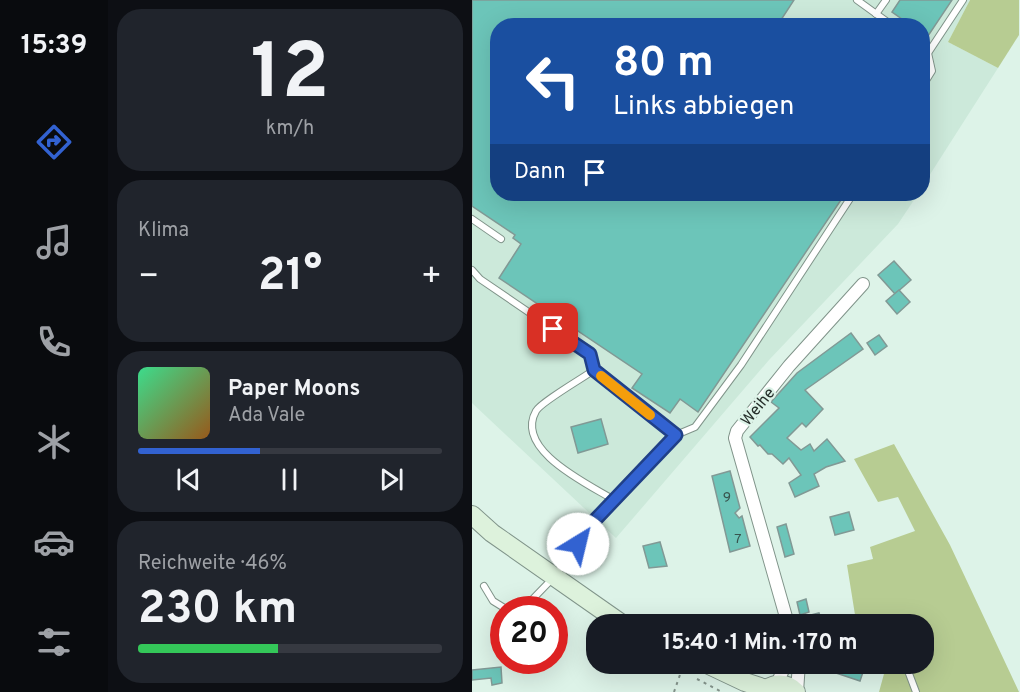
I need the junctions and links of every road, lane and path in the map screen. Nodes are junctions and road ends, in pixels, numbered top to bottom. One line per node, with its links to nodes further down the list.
1 (857, 0): 4 (lane)
2 (886, 0): 4 (lane)
3 (963, 0): 6 (lane)
4 (876, 14): 5 (lane)
5 (882, 18)
6 (930, 43)
7 (848, 201): 13 (lane)
8 (472, 219): 9 (lane)
9 (501, 238)
10 (472, 270): 12 (lane)
11 (863, 284): 23 (street, Weihe)
12 (594, 370): 13 (lane); 14 (lane)
13 (676, 435): 14 (lane)
14 (614, 500): 16 (lane)
15 (472, 515): 18 (main road)
16 (587, 532): 17 (lane); 18 (lane)
17 (602, 546)
18 (553, 577): 21 (lane); 22 (main road)
19 (484, 586): 20 (lane)
20 (490, 596)
21 (536, 596)
22 (607, 614)
23 (784, 614)
24 (685, 674): 32 (path)
25 (700, 674): 33 (path)
26 (700, 674): 34 (main road)
27 (728, 674): 31 (main road)
28 (779, 674): 31 (street)
29 (798, 674): 35 (street)
30 (909, 674): 36 (lane)
31 (769, 688): 35 (main road)
32 (674, 692)
33 (722, 692)
34 (737, 692)
35 (797, 692)
36 (916, 692)

